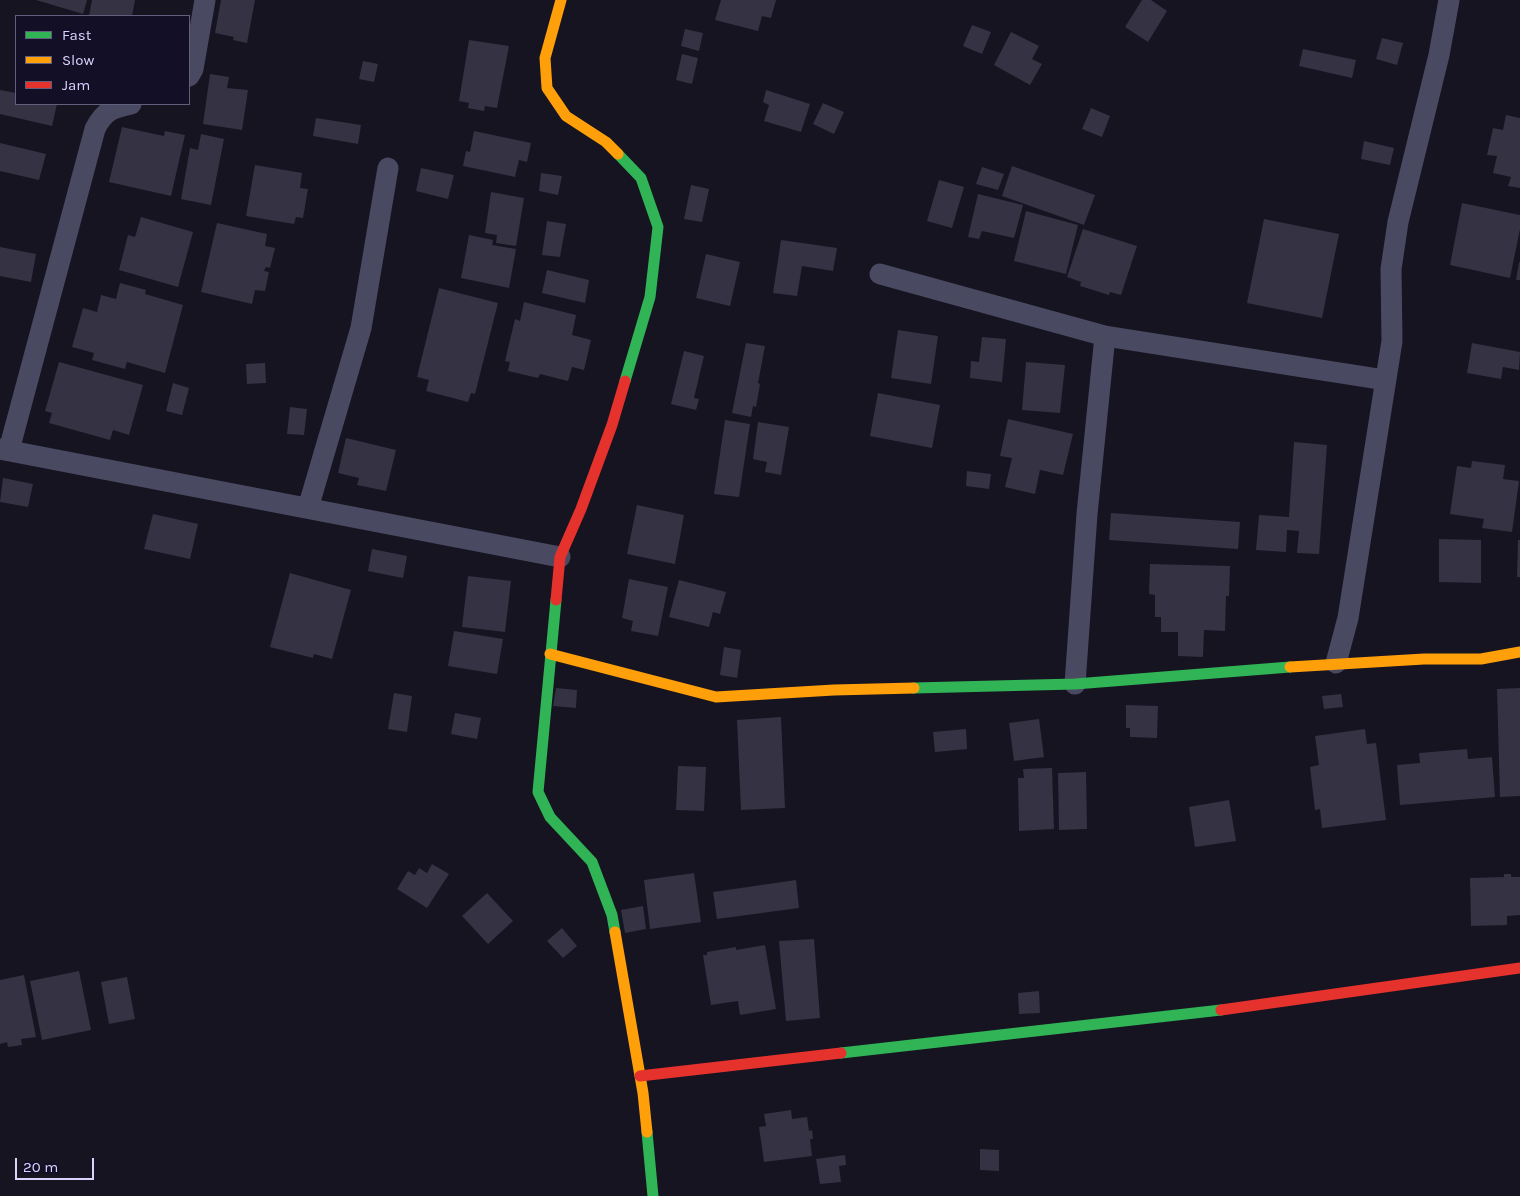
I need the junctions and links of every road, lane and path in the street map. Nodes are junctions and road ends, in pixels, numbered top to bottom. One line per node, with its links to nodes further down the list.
1 (205, 0): 4 (street)
2 (561, 0): 12 (street)
3 (1449, 0): 9 (street)
4 (190, 74)
5 (126, 105): 10 (street)
6 (388, 168): 11 (street)
7 (880, 274): 8 (street)
8 (1105, 336): 9 (street); 16 (street)
9 (1385, 380): 15 (street)
10 (5, 449): 11 (street)
11 (308, 508): 12 (street)
12 (560, 557): 14 (street)
13 (1520, 652): 15 (street)
14 (550, 654): 16 (street); 18 (street)
15 (1336, 663): 16 (street)
16 (1075, 684)
17 (1520, 968): 18 (street)
18 (640, 1076): 19 (street)
19 (653, 1196)

